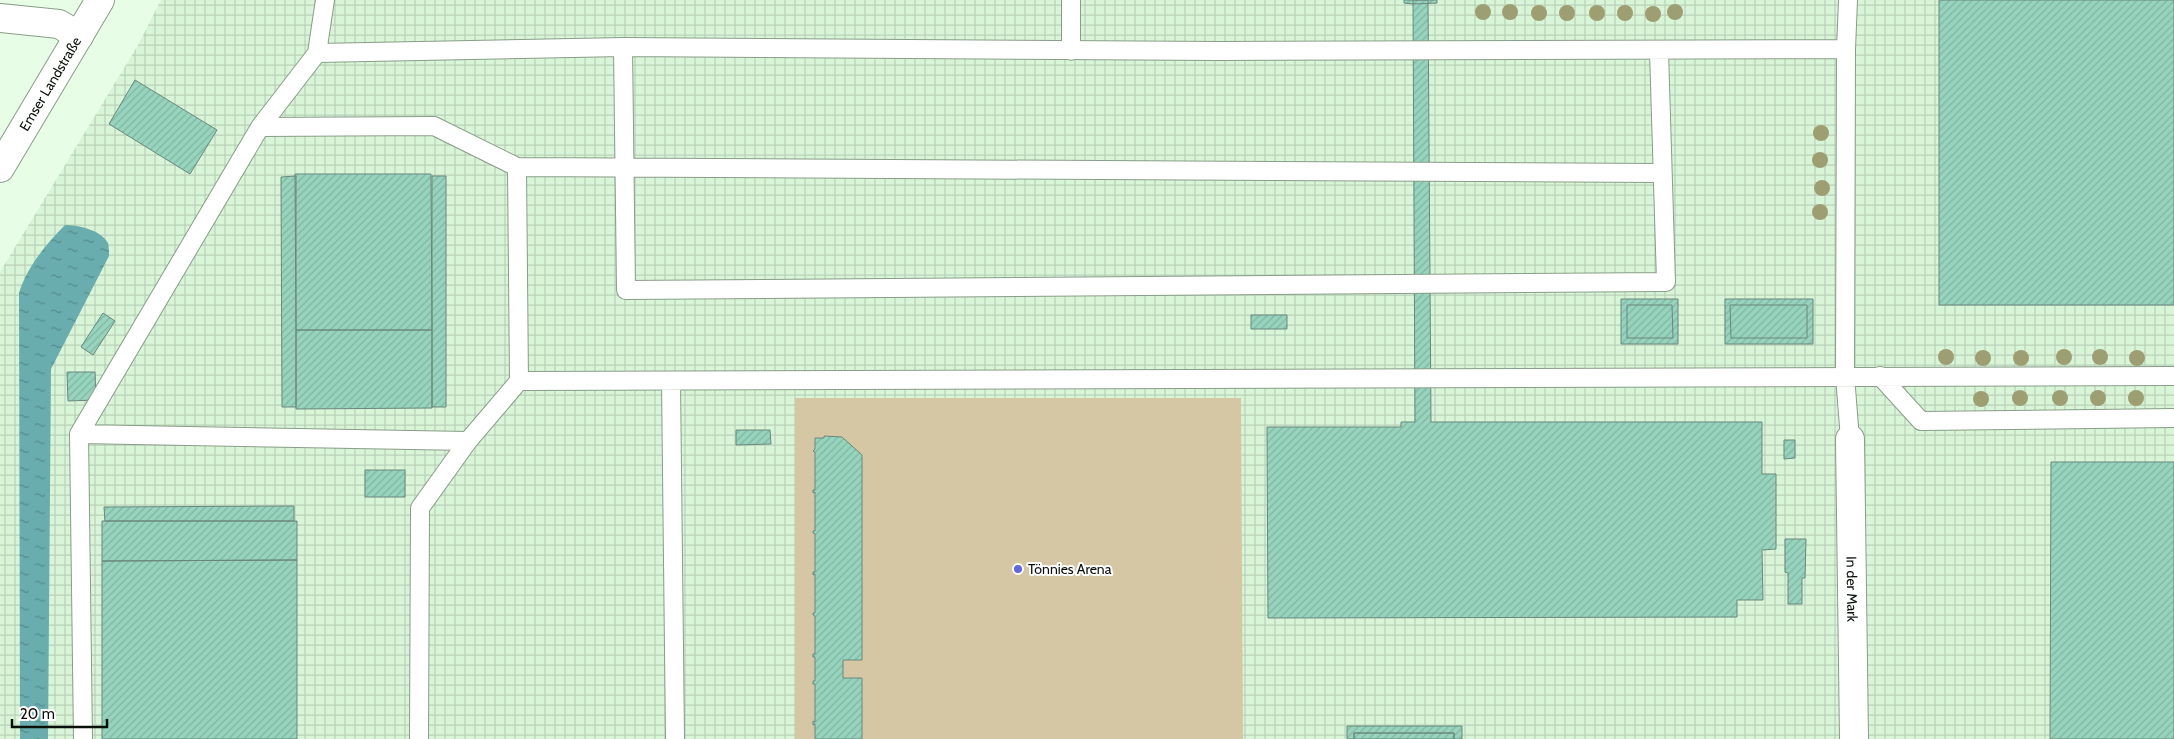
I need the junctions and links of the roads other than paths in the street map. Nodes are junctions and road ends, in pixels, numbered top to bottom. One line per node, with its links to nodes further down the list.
1 (100, 0): 6 (street, Emser Landstraße)
2 (325, 0): 11 (lane)
3 (1071, 0): 9 (lane)
4 (1848, 0): 8 (lane)
5 (0, 18): 6 (street)
6 (79, 36): 15 (street, Emser Landstraße)
7 (623, 47): 9 (lane); 11 (lane); 14 (lane)
8 (1846, 49): 10 (lane); 17 (lane)
9 (1071, 51): 10 (lane)
10 (1659, 51): 16 (lane)
11 (317, 53): 12 (lane)
12 (260, 127): 13 (lane); 23 (lane)
13 (517, 167): 14 (lane); 21 (lane)
14 (624, 167): 16 (lane); 16 (lane)
15 (0, 168)
16 (1662, 173)
17 (1845, 376): 18 (lane); 20 (lane); 24 (lane)
18 (1880, 376): 19 (lane); 22 (lane)
19 (2174, 376)
20 (671, 381): 21 (lane); 28 (lane)
21 (519, 382): 25 (lane)
22 (2174, 418)
23 (78, 434): 25 (lane); 26 (lane)
24 (1850, 439): 29 (street, In der Mark)
25 (468, 441): 27 (lane)
26 (83, 739)
27 (419, 739)
28 (675, 739)
29 (1854, 739)

